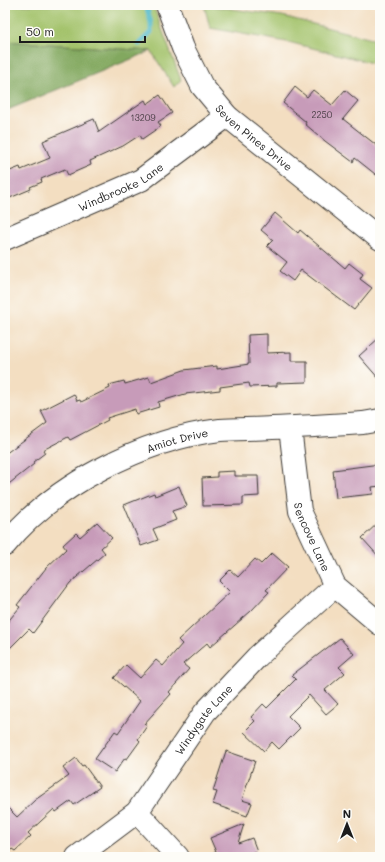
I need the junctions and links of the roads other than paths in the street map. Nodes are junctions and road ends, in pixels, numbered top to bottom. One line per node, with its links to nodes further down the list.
1 (169, 12): 2 (street, Seven Pines Drive)
2 (226, 116): 3 (street, Windbrooke Lane); 4 (street, Seven Pines Drive)
3 (5, 239)
4 (380, 239)
5 (380, 420): 6 (street, Amiot Drive)
6 (290, 428): 7 (street, Amiot Drive); 8 (street, Sencove Lane)
7 (5, 545)
8 (335, 586): 9 (street, Sencove Lane); 10 (street, Windygate Lane)
9 (380, 624)
10 (137, 812): 11 (street, Windygate Lane); 12 (street)
11 (77, 857)
12 (178, 857)

